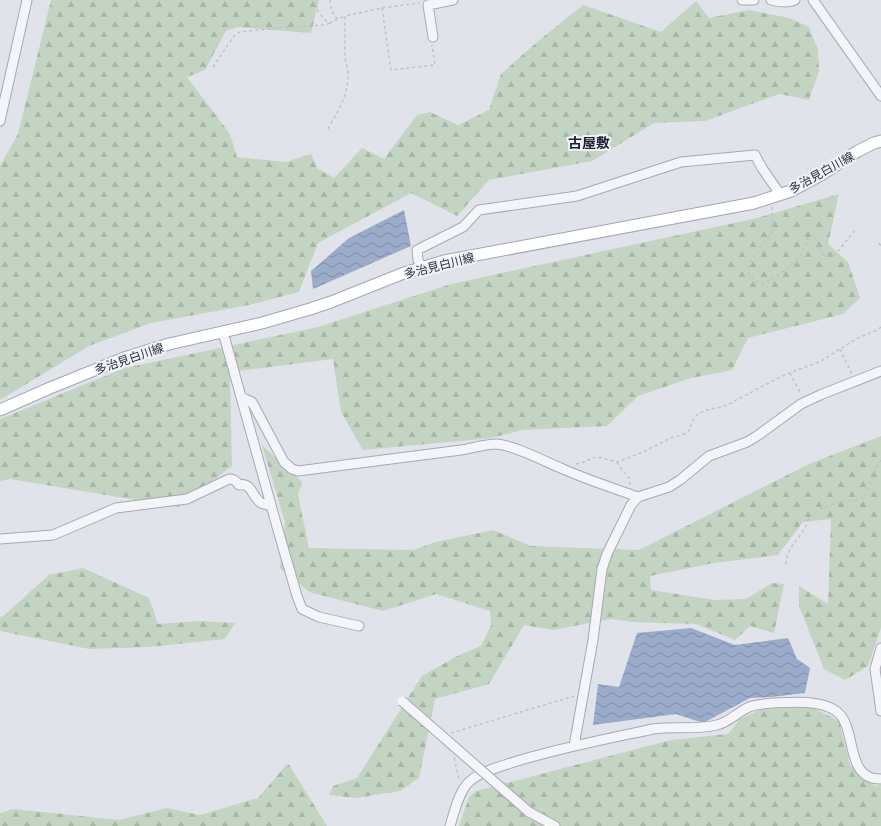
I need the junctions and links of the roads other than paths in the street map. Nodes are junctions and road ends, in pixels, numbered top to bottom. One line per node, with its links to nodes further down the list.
1 (27, 0): 10 (street)
2 (453, 0): 8 (street)
3 (742, 0): 4 (street)
4 (754, 0)
5 (772, 0): 6 (street)
6 (795, 0)
7 (813, 0): 9 (street)
8 (433, 37)
9 (881, 96)
10 (0, 121)
11 (881, 141): 12 (main road, 多治見白川線)
12 (776, 196): 13 (main road, 多治見白川線); 13 (street)
13 (421, 267): 14 (main road, 多治見白川線)
14 (223, 332): 16 (street); 17 (main road, 多治見白川線)
15 (881, 371): 18 (street)
16 (241, 397): 18 (street); 19 (street)
17 (0, 410)
18 (634, 496): 25 (street)
19 (271, 506): 20 (street); 21 (street)
20 (0, 539)
21 (359, 626)
22 (881, 648): 24 (street)
23 (402, 701): 28 (street, bridge)
24 (881, 711)
25 (574, 746): 26 (street); 27 (street)
26 (881, 779)
27 (450, 826)
28 (554, 826)

